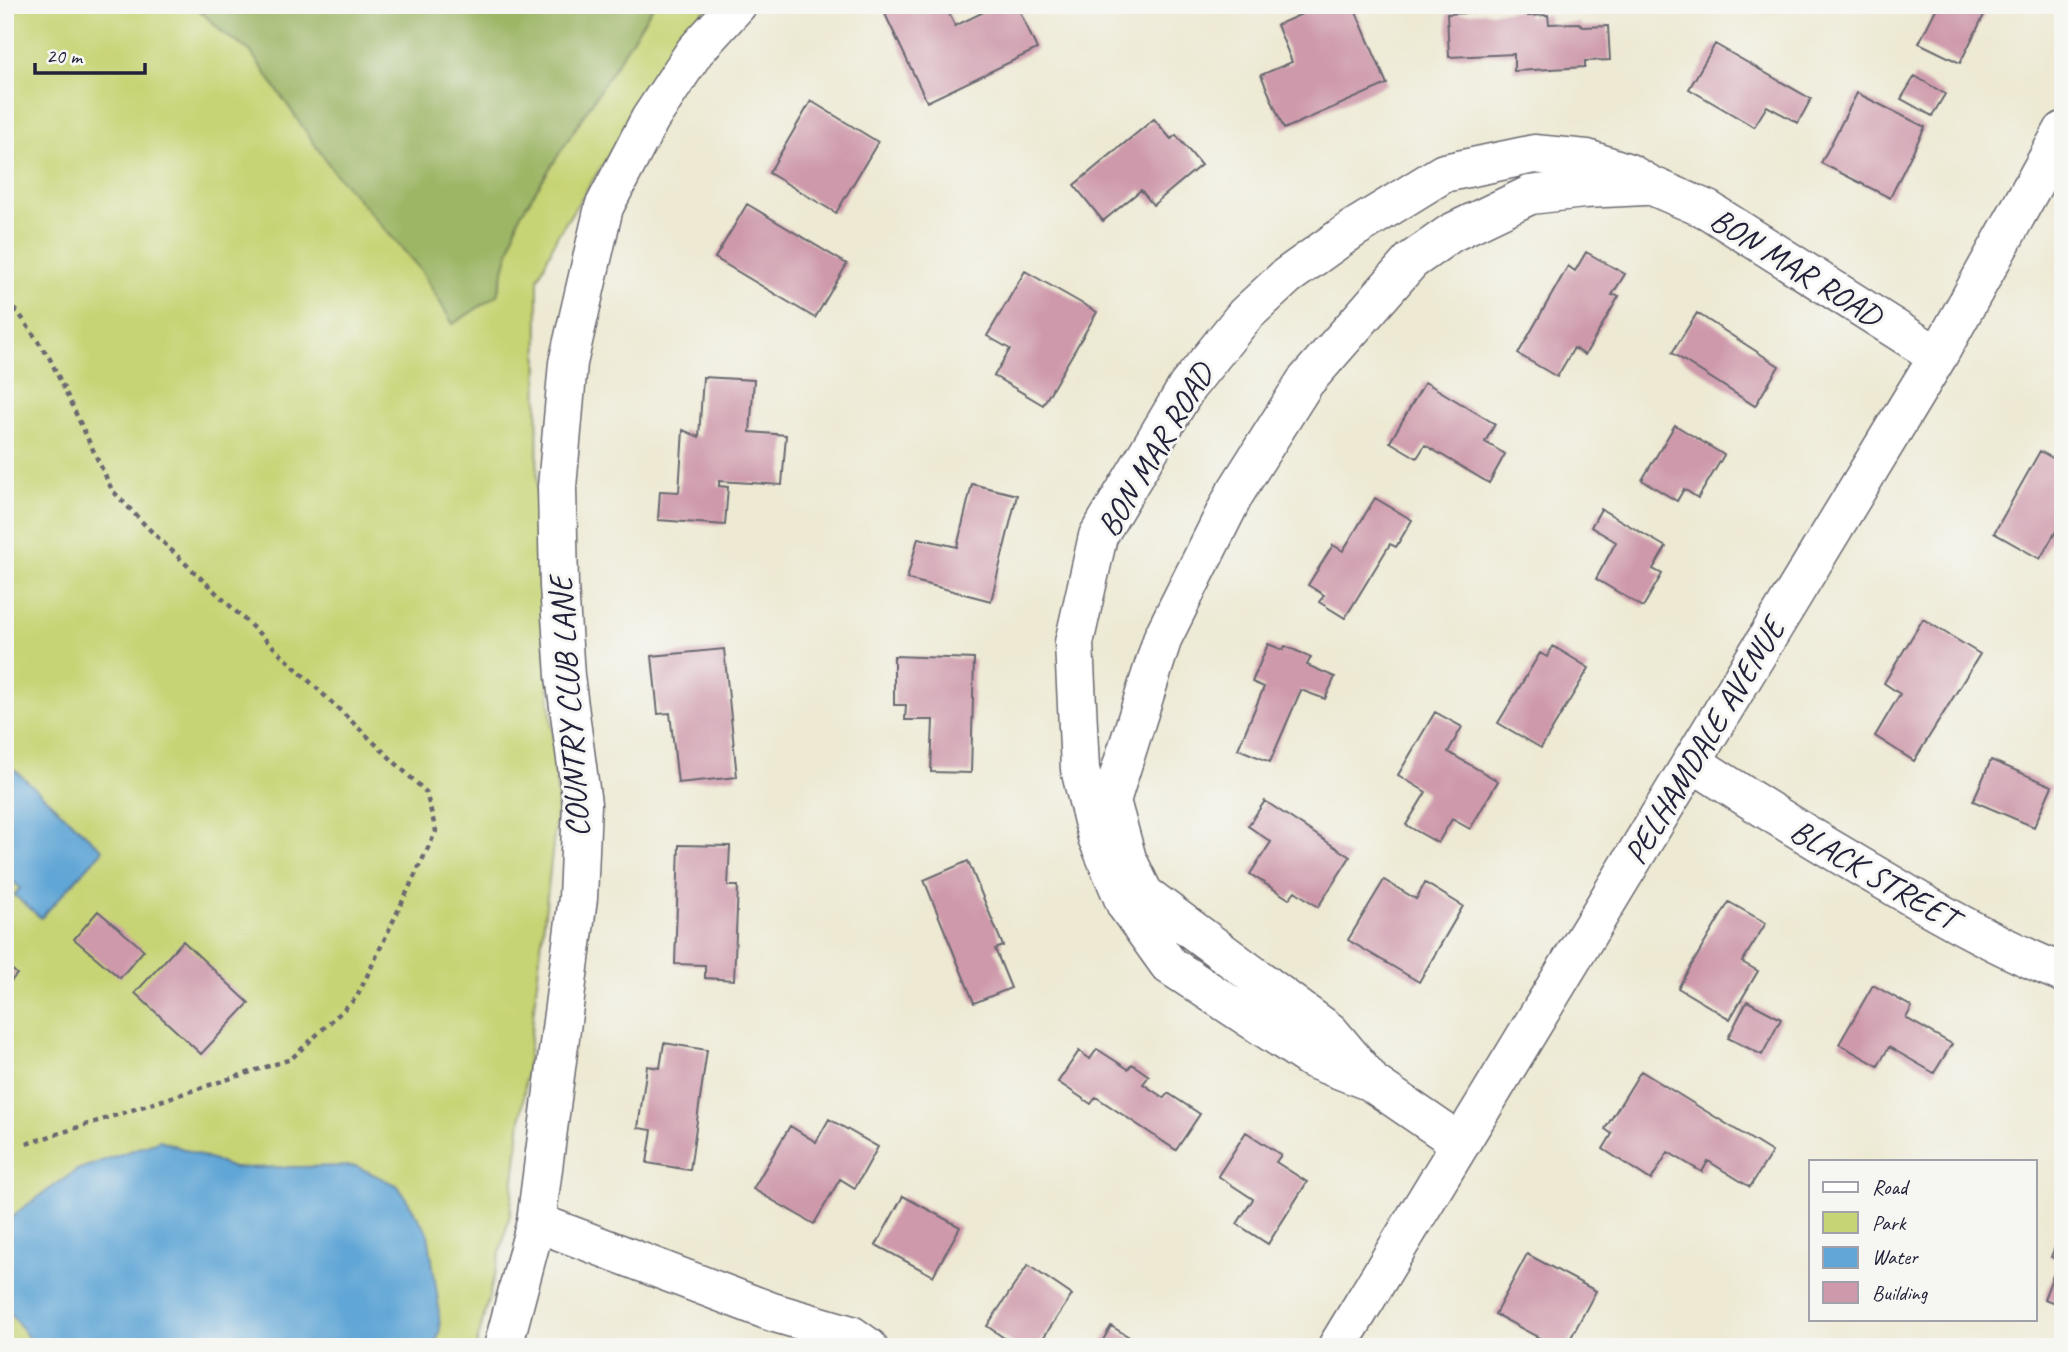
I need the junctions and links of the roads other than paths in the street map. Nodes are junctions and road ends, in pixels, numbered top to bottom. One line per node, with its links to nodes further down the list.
1 (737, 5): 9 (street, COUNTRY CLUB LANE)
2 (2063, 131): 4 (street, PELHAMDALE AVENUE)
3 (1650, 185): 4 (street, BON MAR ROAD); 7 (street, BON MAR ROAD); 7 (street, BON MAR ROAD)
4 (1938, 356): 5 (street, PELHAMDALE AVENUE)
5 (1692, 762): 6 (street, BLACK STREET); 8 (street, PELHAMDALE AVENUE)
6 (2063, 973)
7 (1371, 1082): 8 (street, BON MAR ROAD)
8 (1460, 1143): 12 (street, PELHAMDALE AVENUE)
9 (536, 1222): 10 (street, COUNTRY CLUB LANE); 11 (street)
10 (503, 1347)
11 (868, 1347)
12 (1337, 1347)

